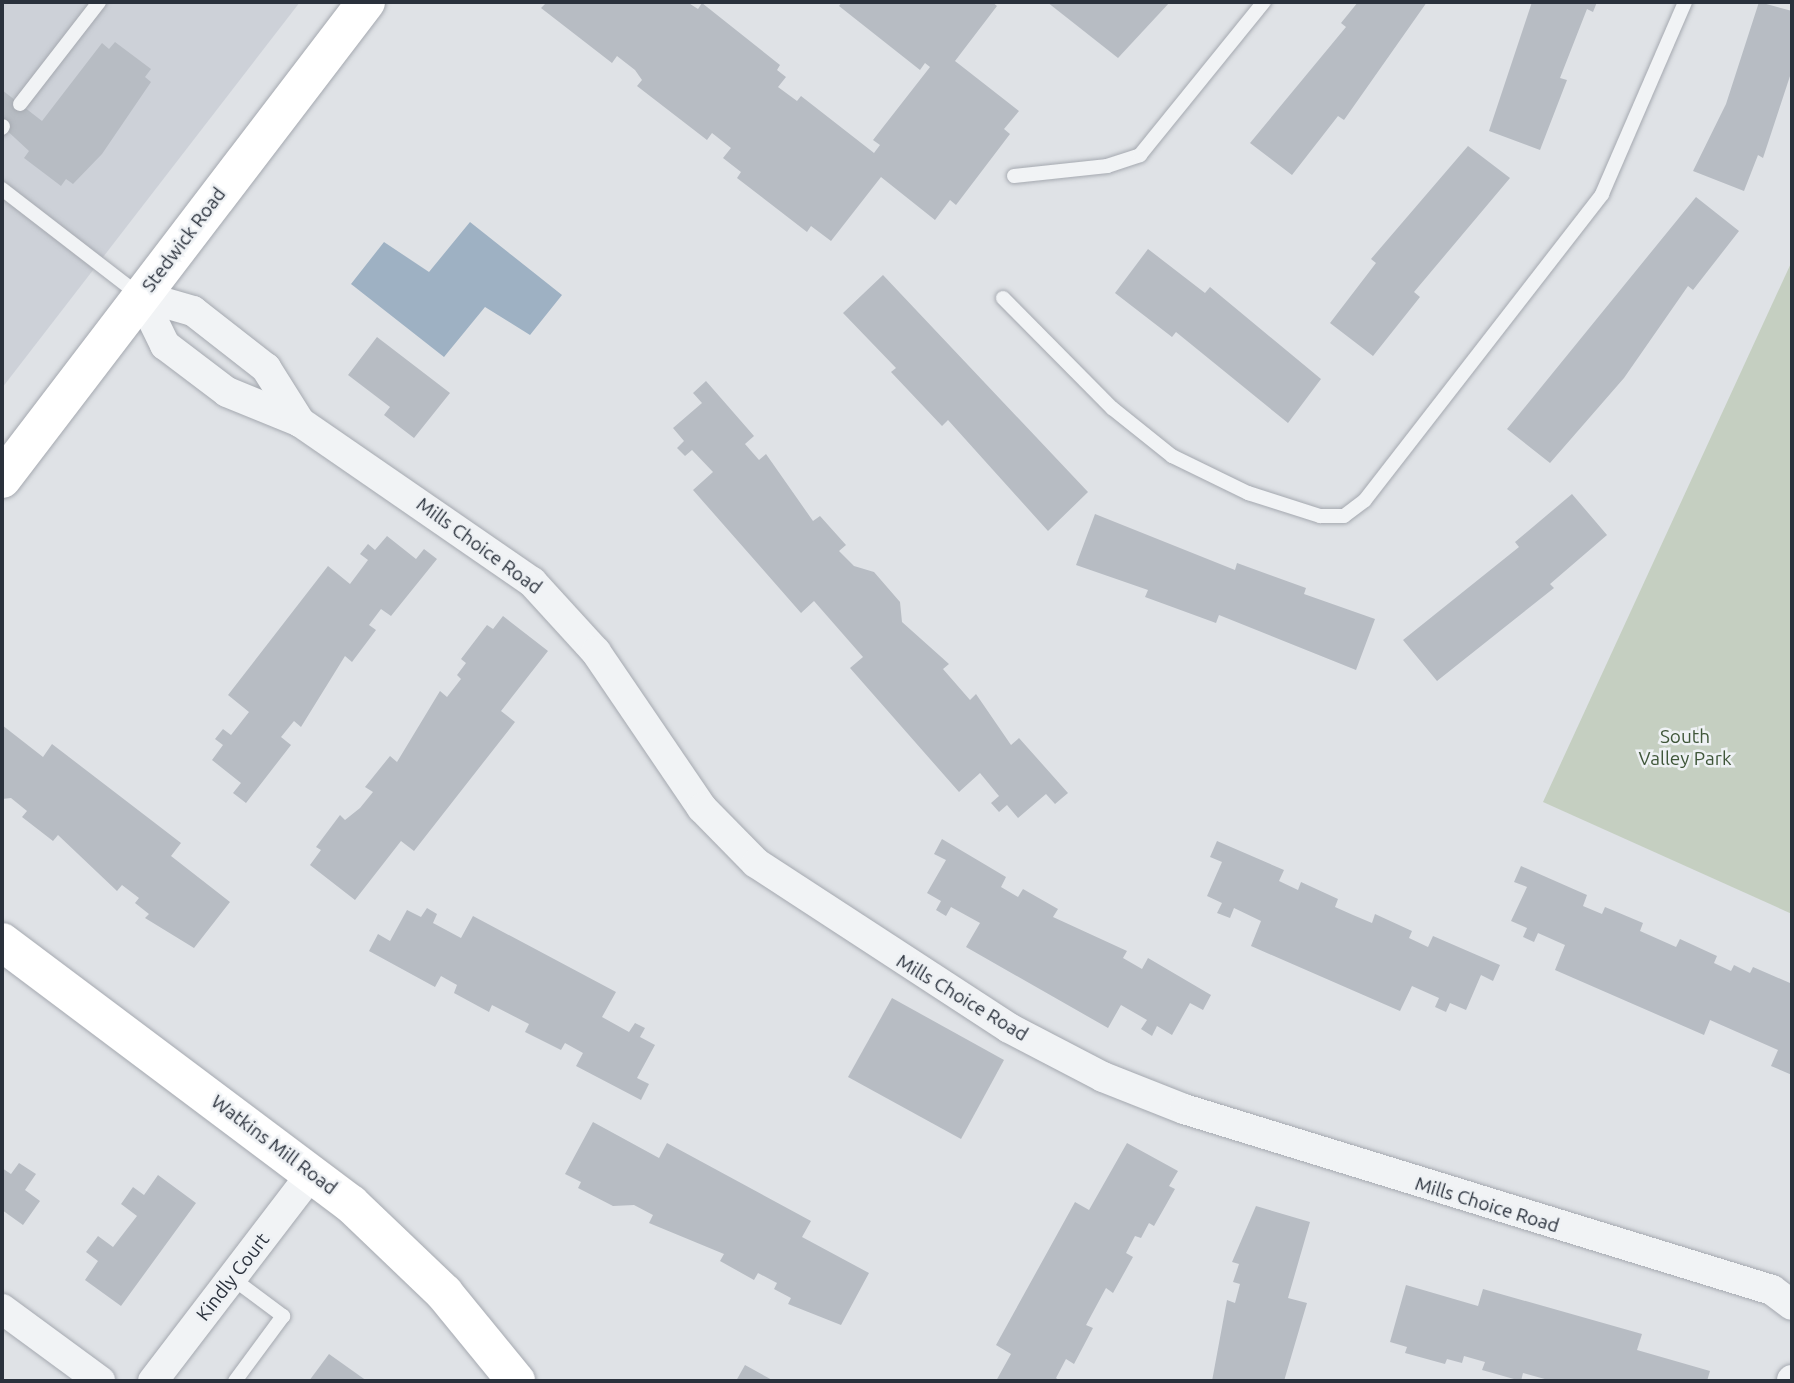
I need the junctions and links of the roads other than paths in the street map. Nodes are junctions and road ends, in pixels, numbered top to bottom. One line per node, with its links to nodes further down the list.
1 (99, 2): 5 (lane)
2 (366, 2): 8 (street, Stedwick Road)
3 (1264, 2): 6 (lane)
4 (1685, 2): 9 (lane)
5 (20, 104)
6 (1014, 176)
7 (4, 195): 8 (lane)
8 (141, 296): 10 (street, Mills Choice Road); 10 (street, Mills Choice Road); 11 (street, Stedwick Road)
9 (1003, 298)
10 (300, 422): 15 (street, Mills Choice Road)
11 (2, 479)
12 (2, 942): 13 (street, Watkins Mill Road)
13 (313, 1172): 14 (street, Kindly Court); 20 (street, Watkins Mill Road)
14 (232, 1278): 18 (street, Kindly Court); 19 (lane)
15 (1792, 1305)
16 (2, 1309): 17 (street)
17 (100, 1381)
18 (153, 1381)
19 (235, 1381)
20 (516, 1381)

